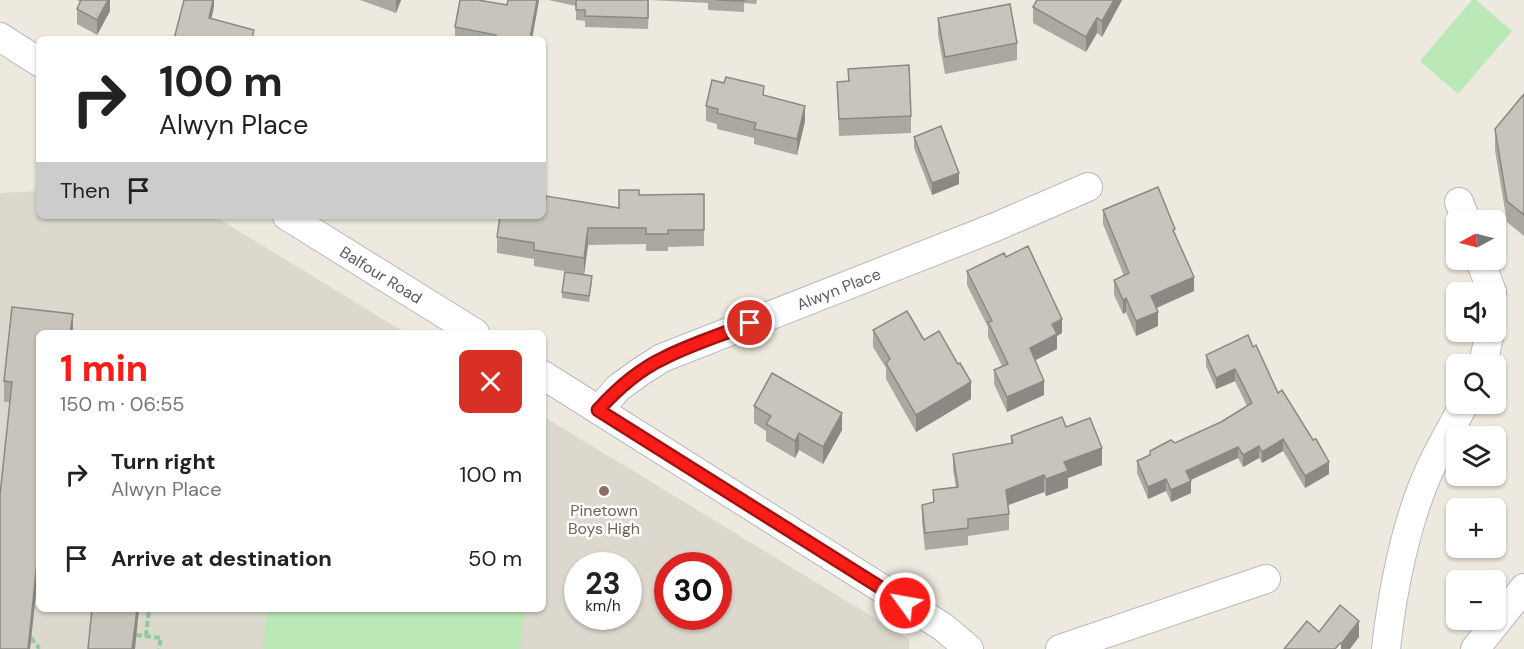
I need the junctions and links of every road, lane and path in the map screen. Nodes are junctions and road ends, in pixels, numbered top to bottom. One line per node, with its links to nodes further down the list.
1 (0, 37): 2 (street)
2 (36, 60)
3 (1088, 187): 7 (street, Alwyn Place)
4 (292, 219): 5 (street, Balfour Road)
5 (470, 330)
6 (546, 377): 7 (street)
7 (598, 410): 17 (street)
8 (1459, 414): 19 (street)
9 (1266, 579): 18 (street)
10 (1524, 588): 20 (street)
11 (149, 612): 13 (path)
12 (136, 635): 13 (path)
13 (146, 636): 16 (path)
14 (32, 638): 15 (path)
15 (39, 649)
16 (159, 649)
17 (969, 649)
18 (1060, 649)
19 (1386, 649)
20 (1474, 649)

